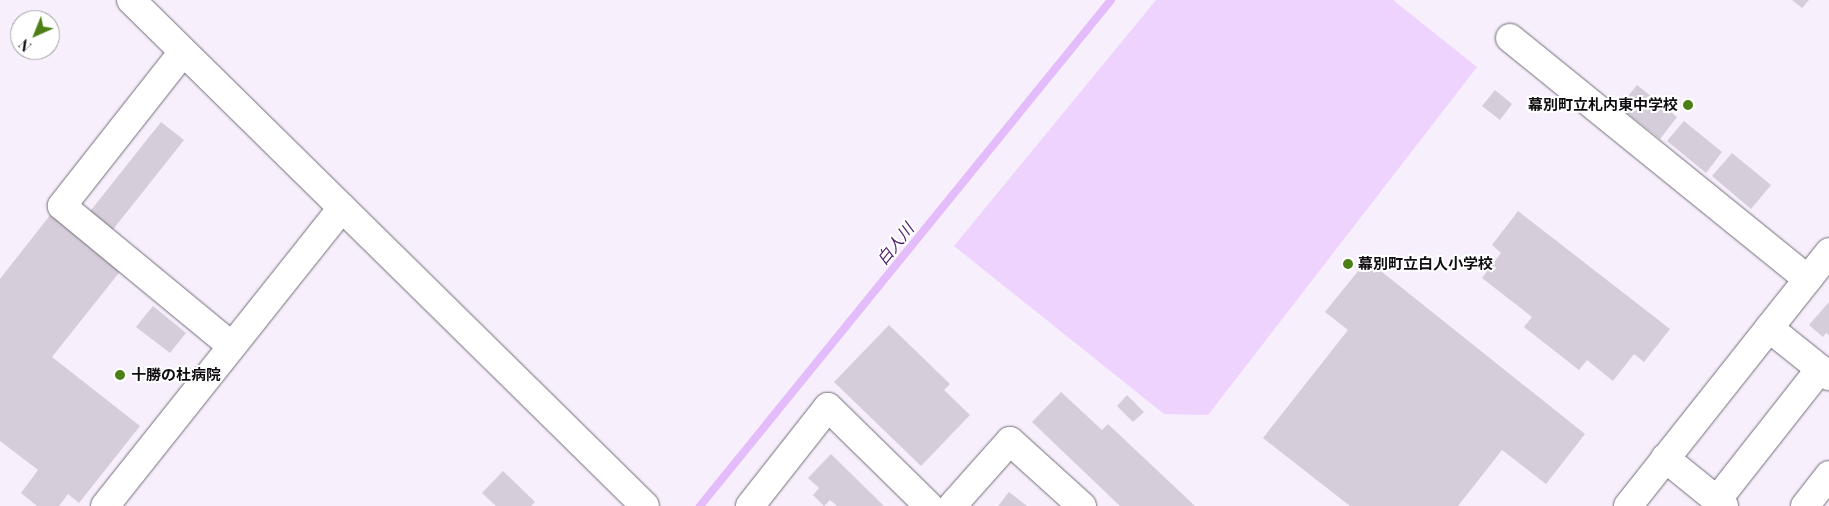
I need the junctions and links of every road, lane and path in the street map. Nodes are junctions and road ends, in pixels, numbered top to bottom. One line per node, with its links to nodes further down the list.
1 (130, 0): 3 (street)
2 (1510, 38): 6 (street)
3 (183, 52): 4 (street); 8 (street)
4 (342, 208): 8 (street); 14 (street)
5 (1829, 252): 6 (street)
6 (1808, 279): 7 (street)
7 (1769, 328): 9 (street); 10 (street)
8 (232, 346): 13 (street)
9 (1825, 372): 12 (street)
10 (1665, 458): 12 (street); 19 (street)
11 (1827, 480): 20 (street)
12 (1721, 503)
13 (105, 506)
14 (645, 506)
15 (750, 506): 16 (street)
16 (929, 506)
17 (952, 506): 18 (street)
18 (1082, 506)
19 (1628, 506)
20 (1805, 506)

